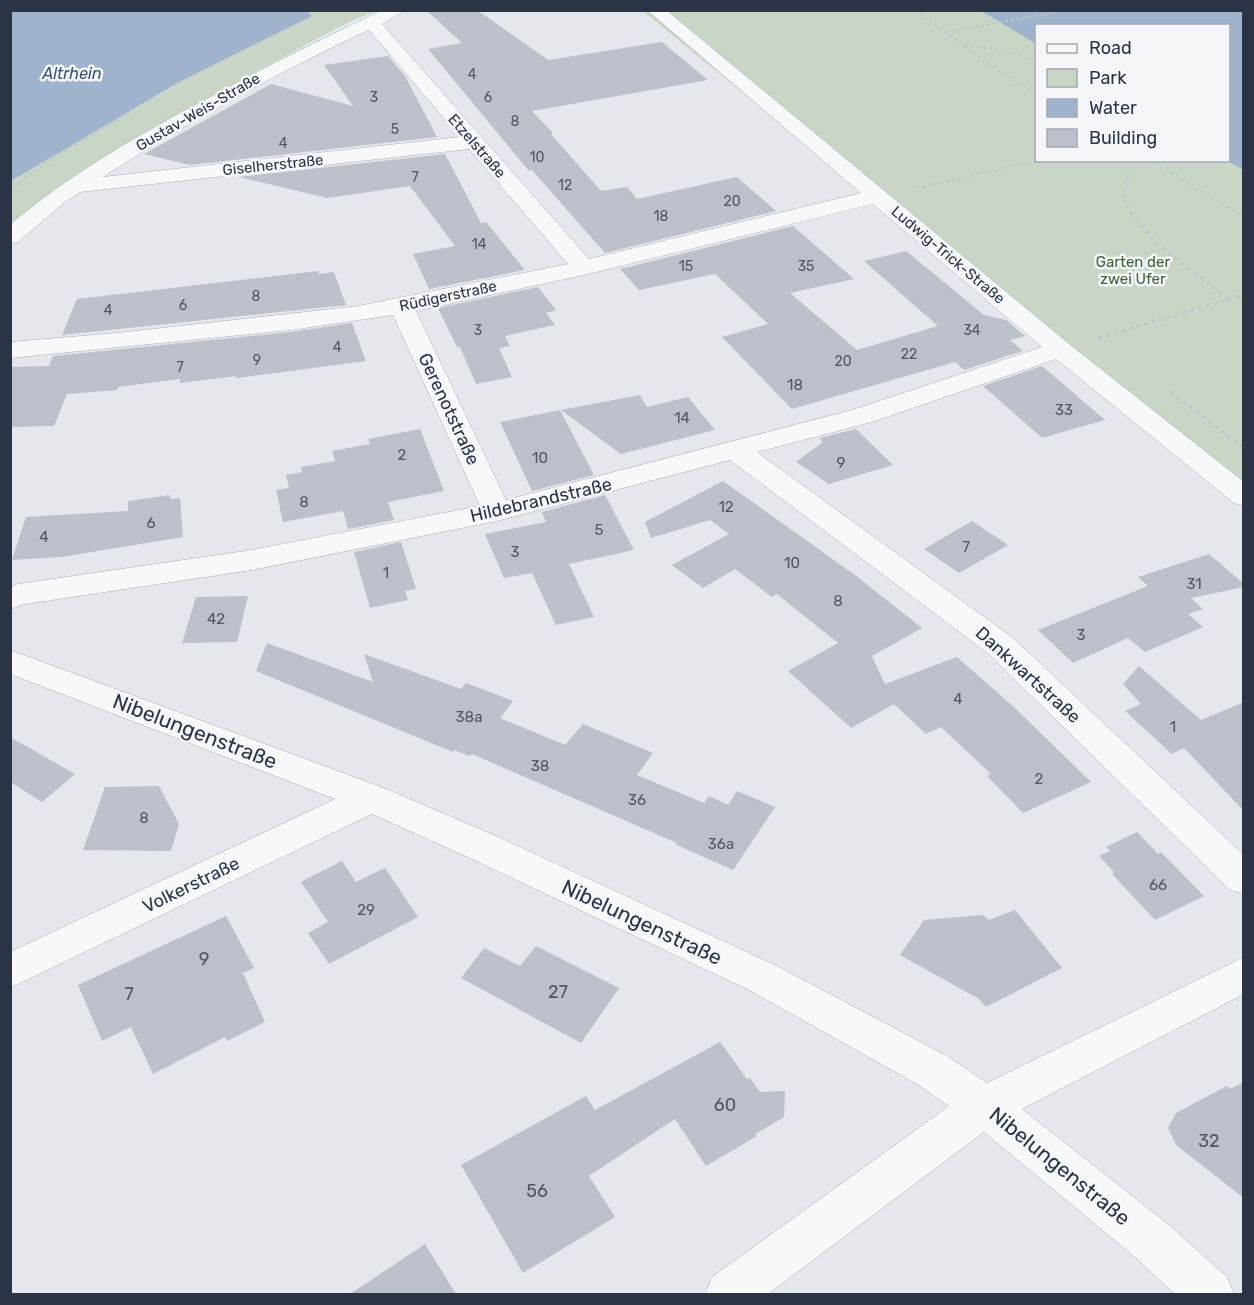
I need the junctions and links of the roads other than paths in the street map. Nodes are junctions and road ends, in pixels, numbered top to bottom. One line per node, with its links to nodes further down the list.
1 (398, 10): 3 (street, Gustav-Weis-Straße)
2 (655, 10): 6 (street, Ludwig-Trick-Straße)
3 (371, 22): 4 (street, Etzelstraße); 5 (street, Gustav-Weis-Straße)
4 (473, 142): 5 (street, Giselherstraße); 8 (street, Etzelstraße)
5 (73, 187): 7 (street, Gustav-Weis-Straße)
6 (877, 196): 8 (street, Rüdigerstraße); 10 (street, Ludwig-Trick-Straße)
7 (10, 237)
8 (584, 268): 9 (street, Rüdigerstraße)
9 (401, 306): 11 (street, Rüdigerstraße); 14 (street, Gerenotstraße)
10 (1060, 349): 12 (street, Hildebrandstraße); 13 (street, Ludwig-Trick-Straße)
11 (10, 350)
12 (735, 450): 14 (street, Hildebrandstraße); 18 (street, Dankwartstraße)
13 (1244, 496)
14 (497, 512): 15 (street, Hildebrandstraße)
15 (10, 599)
16 (10, 661): 17 (street, Nibelungenstraße)
17 (371, 798): 19 (street, Volkerstraße); 21 (street, Nibelungenstraße)
18 (1244, 879)
19 (10, 971)
20 (1244, 974): 21 (street)
21 (985, 1106): 22 (street); 23 (street, Nibelungenstraße)
22 (729, 1294)
23 (1210, 1294)

